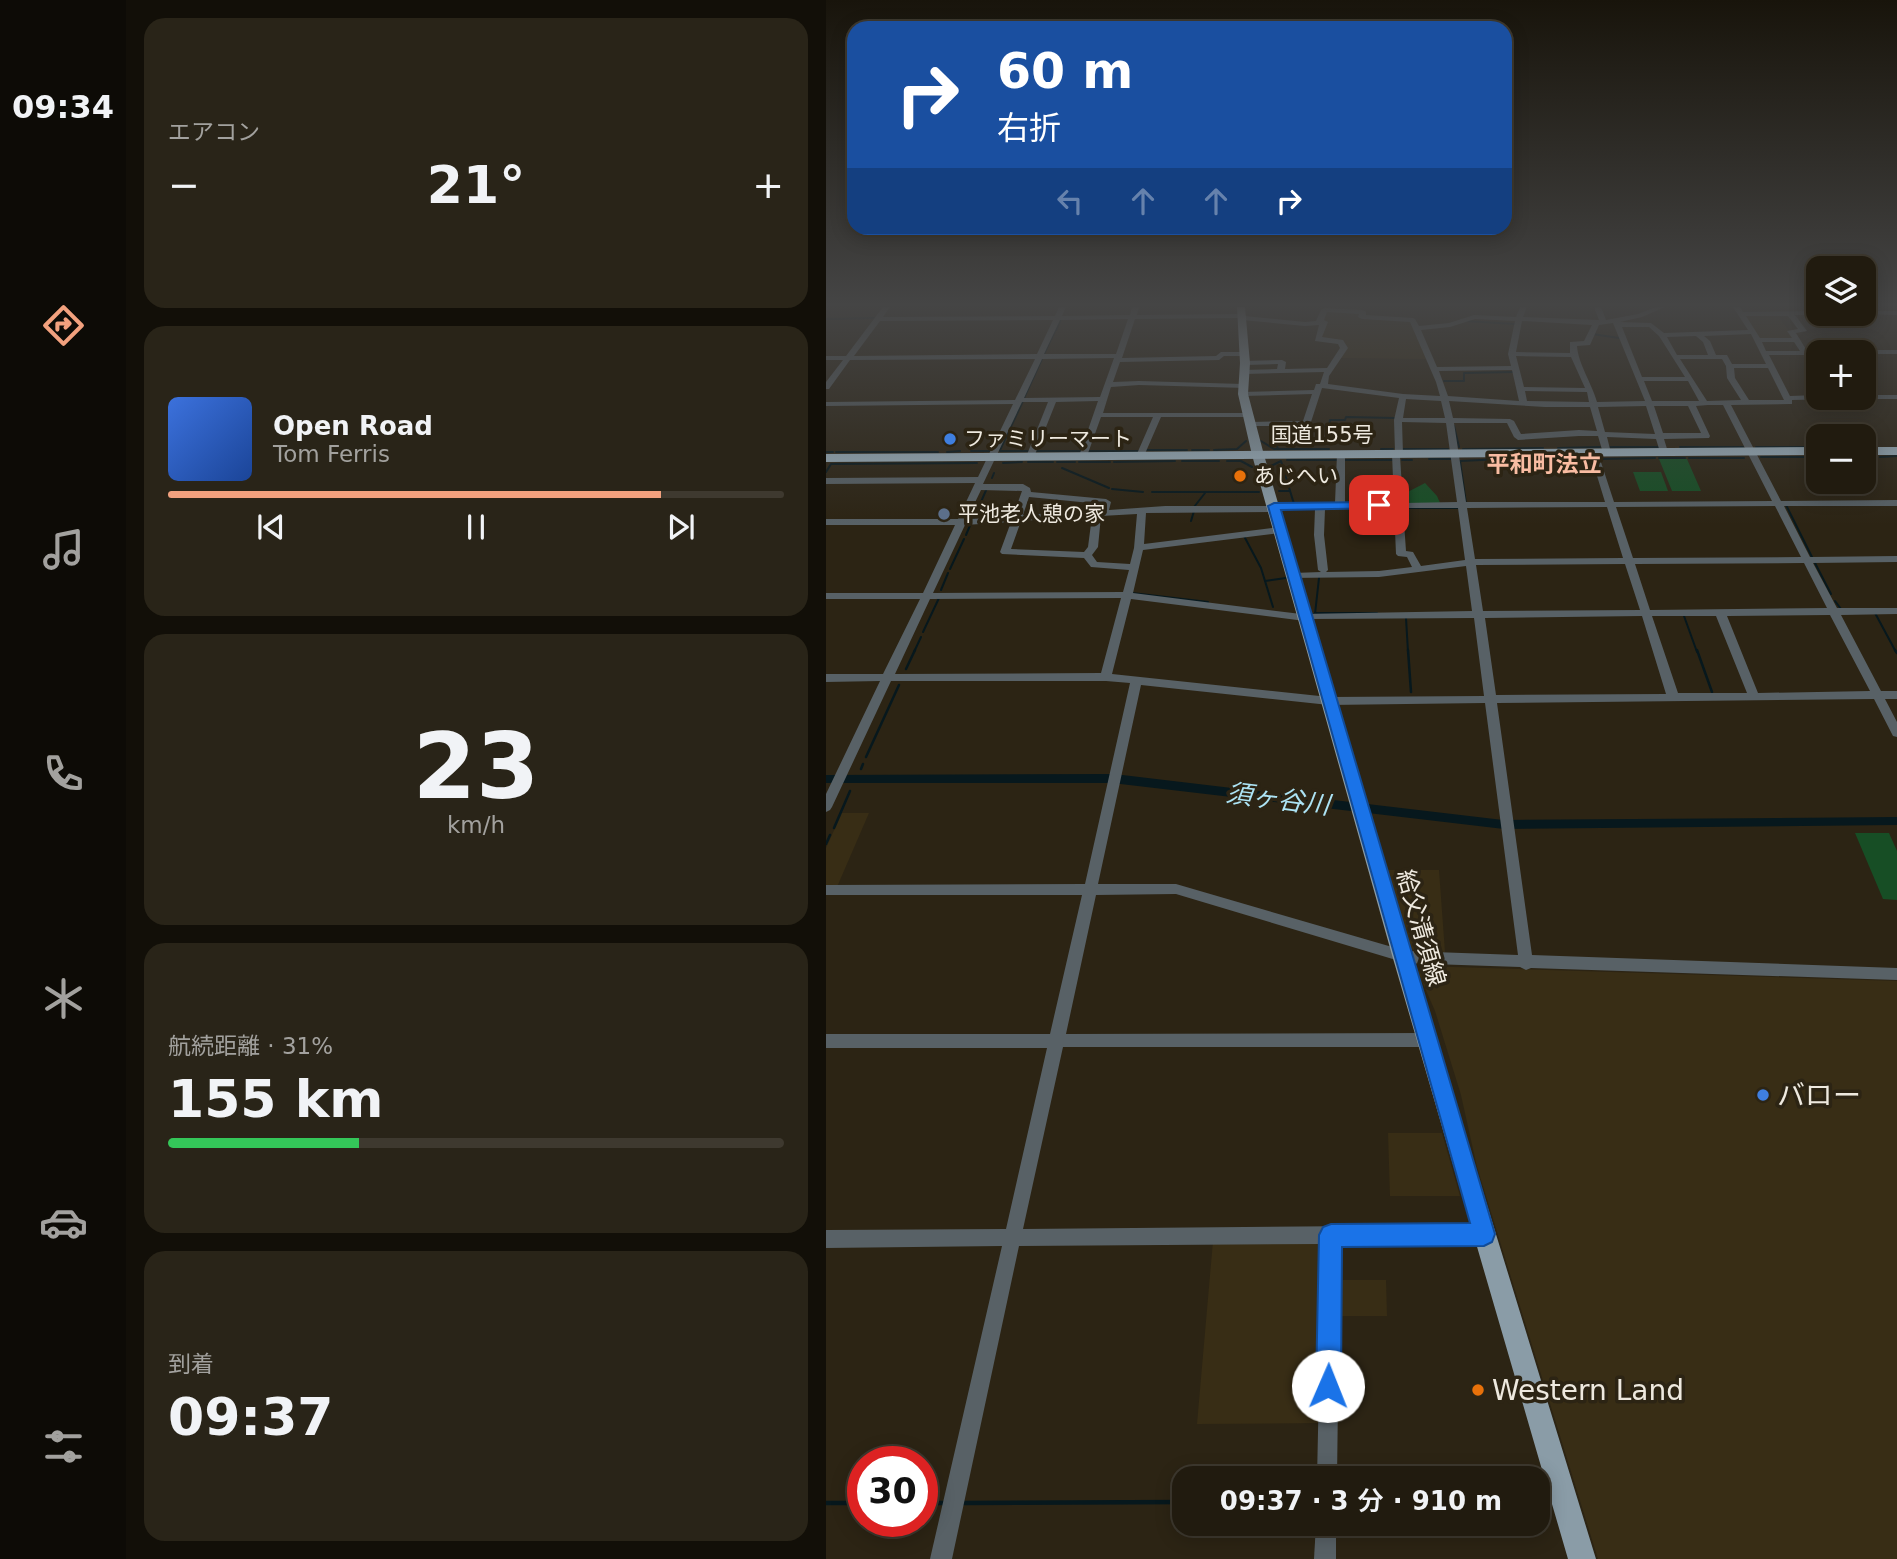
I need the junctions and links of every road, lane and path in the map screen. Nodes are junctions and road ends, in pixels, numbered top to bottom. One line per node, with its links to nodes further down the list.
1 (1640, 379): 33 (street)
2 (1690, 379): 31 (street)
3 (1028, 380): 25 (street)
4 (1111, 380): 12 (street)
5 (1244, 380): 15 (main road, 給父清須線)
6 (1324, 380): 13 (street)
7 (1438, 380): 20 (street)
8 (1518, 380): 14 (street)
9 (1585, 380): 16 (street)
10 (1732, 380): 27 (street)
11 (1777, 380): 21 (street)
12 (1109, 385): 15 (street); 24 (street)
13 (1320, 389): 15 (street); 17 (street); 37 (street)
14 (1520, 389): 16 (street); 29 (street)
15 (1243, 390): 37 (main road, 給父清須線)
16 (1590, 390): 34 (street)
17 (1403, 396): 20 (street); 38 (street)
18 (1876, 397): 19 (street)
19 (1897, 397)
20 (1444, 398): 26 (street); 40 (street)
21 (1787, 398): 22 (street); 27 (street)
22 (1806, 398)
23 (1054, 400): 24 (street); 25 (street); 56 (street)
24 (1104, 400): 35 (street)
25 (1018, 401): 28 (street); 55 (street)
26 (1493, 402): 29 (street); 39 (street)
27 (1747, 403): 32 (street)
28 (826, 404)
29 (1524, 404): 34 (street)
30 (1691, 404): 31 (street); 33 (street); 42 (street)
31 (1705, 404): 32 (street)
32 (1726, 404): 45 (street)
33 (1650, 405): 34 (street); 42 (street)
34 (1594, 406): 41 (street)
35 (1098, 415): 36 (street); 53 (street)
36 (1158, 416): 37 (street); 54 (street)
37 (1250, 419): 52 (main road, 給父清須線)
38 (1398, 420): 40 (street); 50 (street)
39 (1502, 421): 40 (street); 41 (street)
40 (1450, 422): 51 (street)
41 (1602, 434): 42 (street); 47 (street)
42 (1660, 436): 48 (street)
43 (1876, 451): 44 (highway)
44 (1897, 451)
45 (1750, 452): 46 (highway, 国道155号); 48 (highway, 国道155号); 62 (street)
46 (1806, 452)
47 (1600, 453): 48 (highway, 国道155号); 51 (highway, 国道155号); 64 (street)
48 (1664, 453)
49 (1341, 454): 50 (highway, 国道155号); 52 (highway, 国道155号); 66 (street)
50 (1398, 454): 51 (highway, 国道155号); 63 (street)
51 (1456, 454): 67 (street)
52 (1258, 455): 54 (highway, 国道155号); 68 (main road, 給父清須線)
53 (1083, 456): 54 (highway, 国道155号); 56 (highway, 国道155号)
54 (1140, 456)
55 (992, 457): 56 (highway, 国道155号); 57 (highway, 国道155号); 59 (street)
56 (1030, 457)
57 (826, 458)
58 (826, 481): 59 (street)
59 (979, 484): 60 (street); 73 (street)
60 (1028, 494): 70 (street); 71 (street)
61 (1897, 503): 62 (street)
62 (1777, 504): 64 (street); 78 (street)
63 (1399, 505): 66 (street); 67 (street); 82 (street)
64 (1611, 505): 67 (street); 79 (street)
65 (1321, 506): 66 (street); 68 (street); 83 (street)
66 (1340, 506)
67 (1463, 506): 80 (street)
68 (1274, 508): 69 (street); 74 (main road, 給父清須線)
69 (1142, 510): 70 (street); 75 (street)
70 (1100, 514): 71 (street); 76 (street)
71 (1018, 519): 73 (street); 76 (street)
72 (826, 522): 73 (street)
73 (961, 522): 85 (street)
74 (1281, 530): 75 (street); 84 (main road, 給父清須線)
75 (1139, 548): 81 (street)
76 (1087, 555): 81 (street)
77 (1897, 559): 78 (street)
78 (1806, 560): 79 (street); 88 (street)
79 (1629, 561): 80 (street); 91 (street)
80 (1471, 562): 82 (street); 92 (street)
81 (1134, 567): 87 (street)
82 (1418, 569): 84 (street)
83 (1323, 570)
84 (1293, 576): 93 (main road, 給父清須線)
85 (927, 593): 86 (street); 87 (street); 95 (street)
86 (826, 594)
87 (1127, 595): 93 (street); 96 (street)
88 (1833, 611): 89 (street); 90 (street); 98 (street)
89 (1897, 611)
90 (1720, 612): 91 (street); 101 (street)
91 (1645, 613): 92 (street); 100 (street)
92 (1479, 614): 93 (street); 102 (street)
93 (1305, 617): 103 (main road, 給父清須線)
94 (826, 677): 95 (street)
95 (888, 677): 96 (street); 105 (street)
96 (1106, 677): 97 (street)
97 (1137, 679): 103 (street); 106 (street)
98 (1877, 695): 99 (street); 101 (street); 104 (street)
99 (1897, 695)
100 (1673, 697): 101 (street); 102 (street)
101 (1754, 697)
102 (1492, 699): 103 (street); 109 (street)
103 (1329, 701): 108 (main road, 給父清須線)
104 (1897, 733)
105 (826, 807)
106 (1090, 889): 107 (street); 108 (street); 113 (street)
107 (826, 890)
108 (1401, 956): 109 (street); 111 (main road, 給父清須線)
109 (1526, 964): 110 (street)
110 (1897, 974)
111 (1427, 1040): 113 (street); 114 (main road, 給父清須線)
112 (826, 1041): 113 (street)
113 (1056, 1041): 116 (street)
114 (1484, 1234): 115 (street); 122 (main road, 給父清須線)
115 (1331, 1235): 116 (street); 118 (street)
116 (1013, 1238): 117 (street); 120 (street)
117 (826, 1239)
118 (1327, 1466)
119 (1326, 1536): 121 (street)
120 (941, 1559)
121 (1325, 1559)
122 (1581, 1559)

